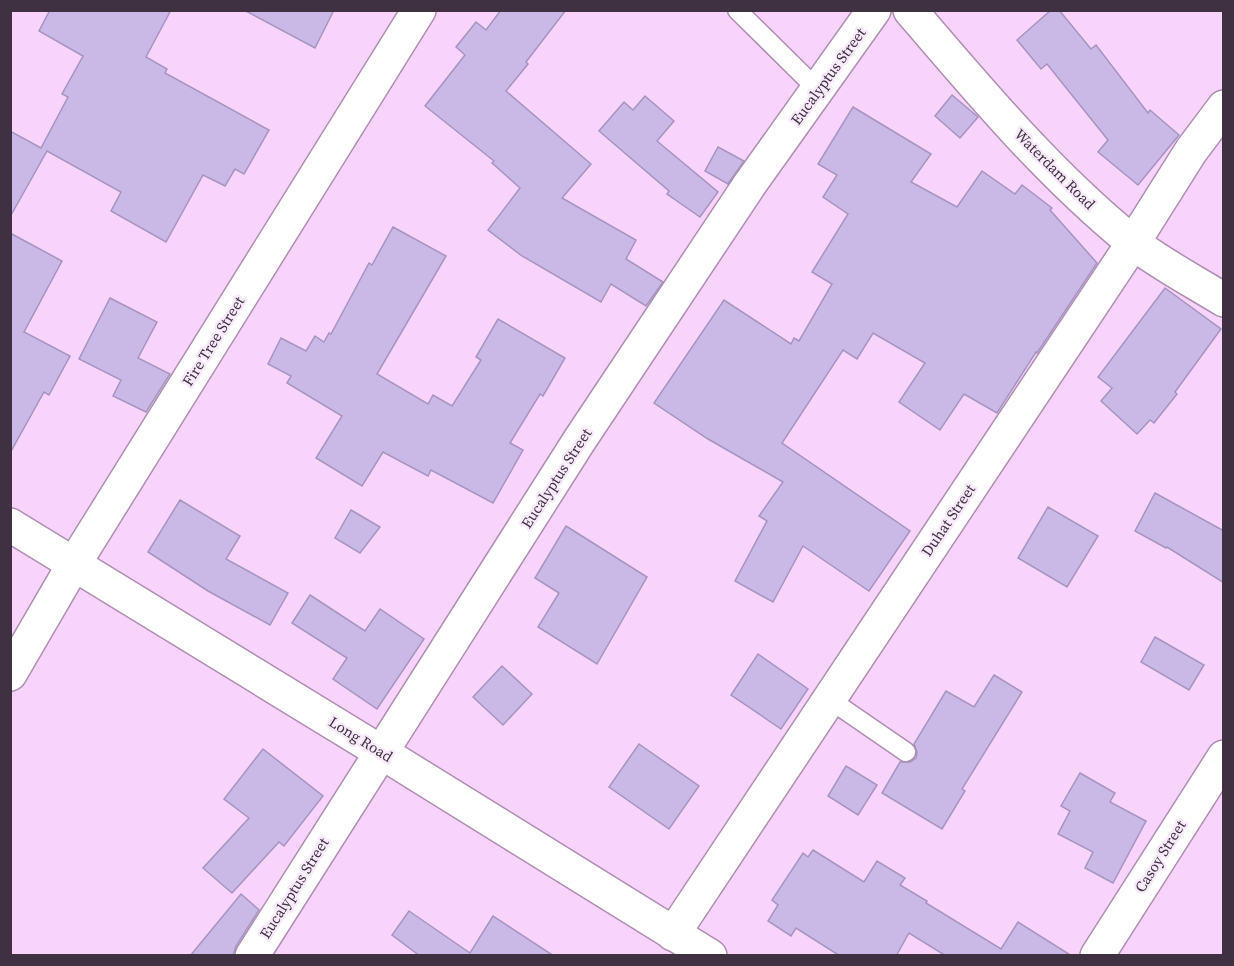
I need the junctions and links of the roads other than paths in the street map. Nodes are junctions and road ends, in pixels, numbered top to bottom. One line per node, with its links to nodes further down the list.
1 (419, 10): 10 (street, Fire Tree Street)
2 (737, 10): 5 (lane)
3 (874, 10): 5 (street, Eucalyptus Street)
4 (910, 10): 7 (street, Waterdam Road)
5 (818, 90): 13 (street, Eucalyptus Street)
6 (1224, 107): 7 (street, Duhat Street)
7 (1133, 243): 8 (street, Waterdam Road); 12 (street, Duhat Street)
8 (1224, 300)
9 (10, 525): 10 (street, Long Road)
10 (74, 564): 11 (street, Fire Tree Street); 13 (street, Long Road)
11 (10, 674)
12 (829, 699): 14 (lane); 16 (street, Duhat Street)
13 (381, 752): 16 (street, Long Road); 17 (street, Eucalyptus Street)
14 (906, 752)
15 (1224, 757): 19 (street, Casoy Street)
16 (673, 934): 18 (street, Long Road)
17 (252, 956)
18 (710, 956)
19 (1097, 956)

